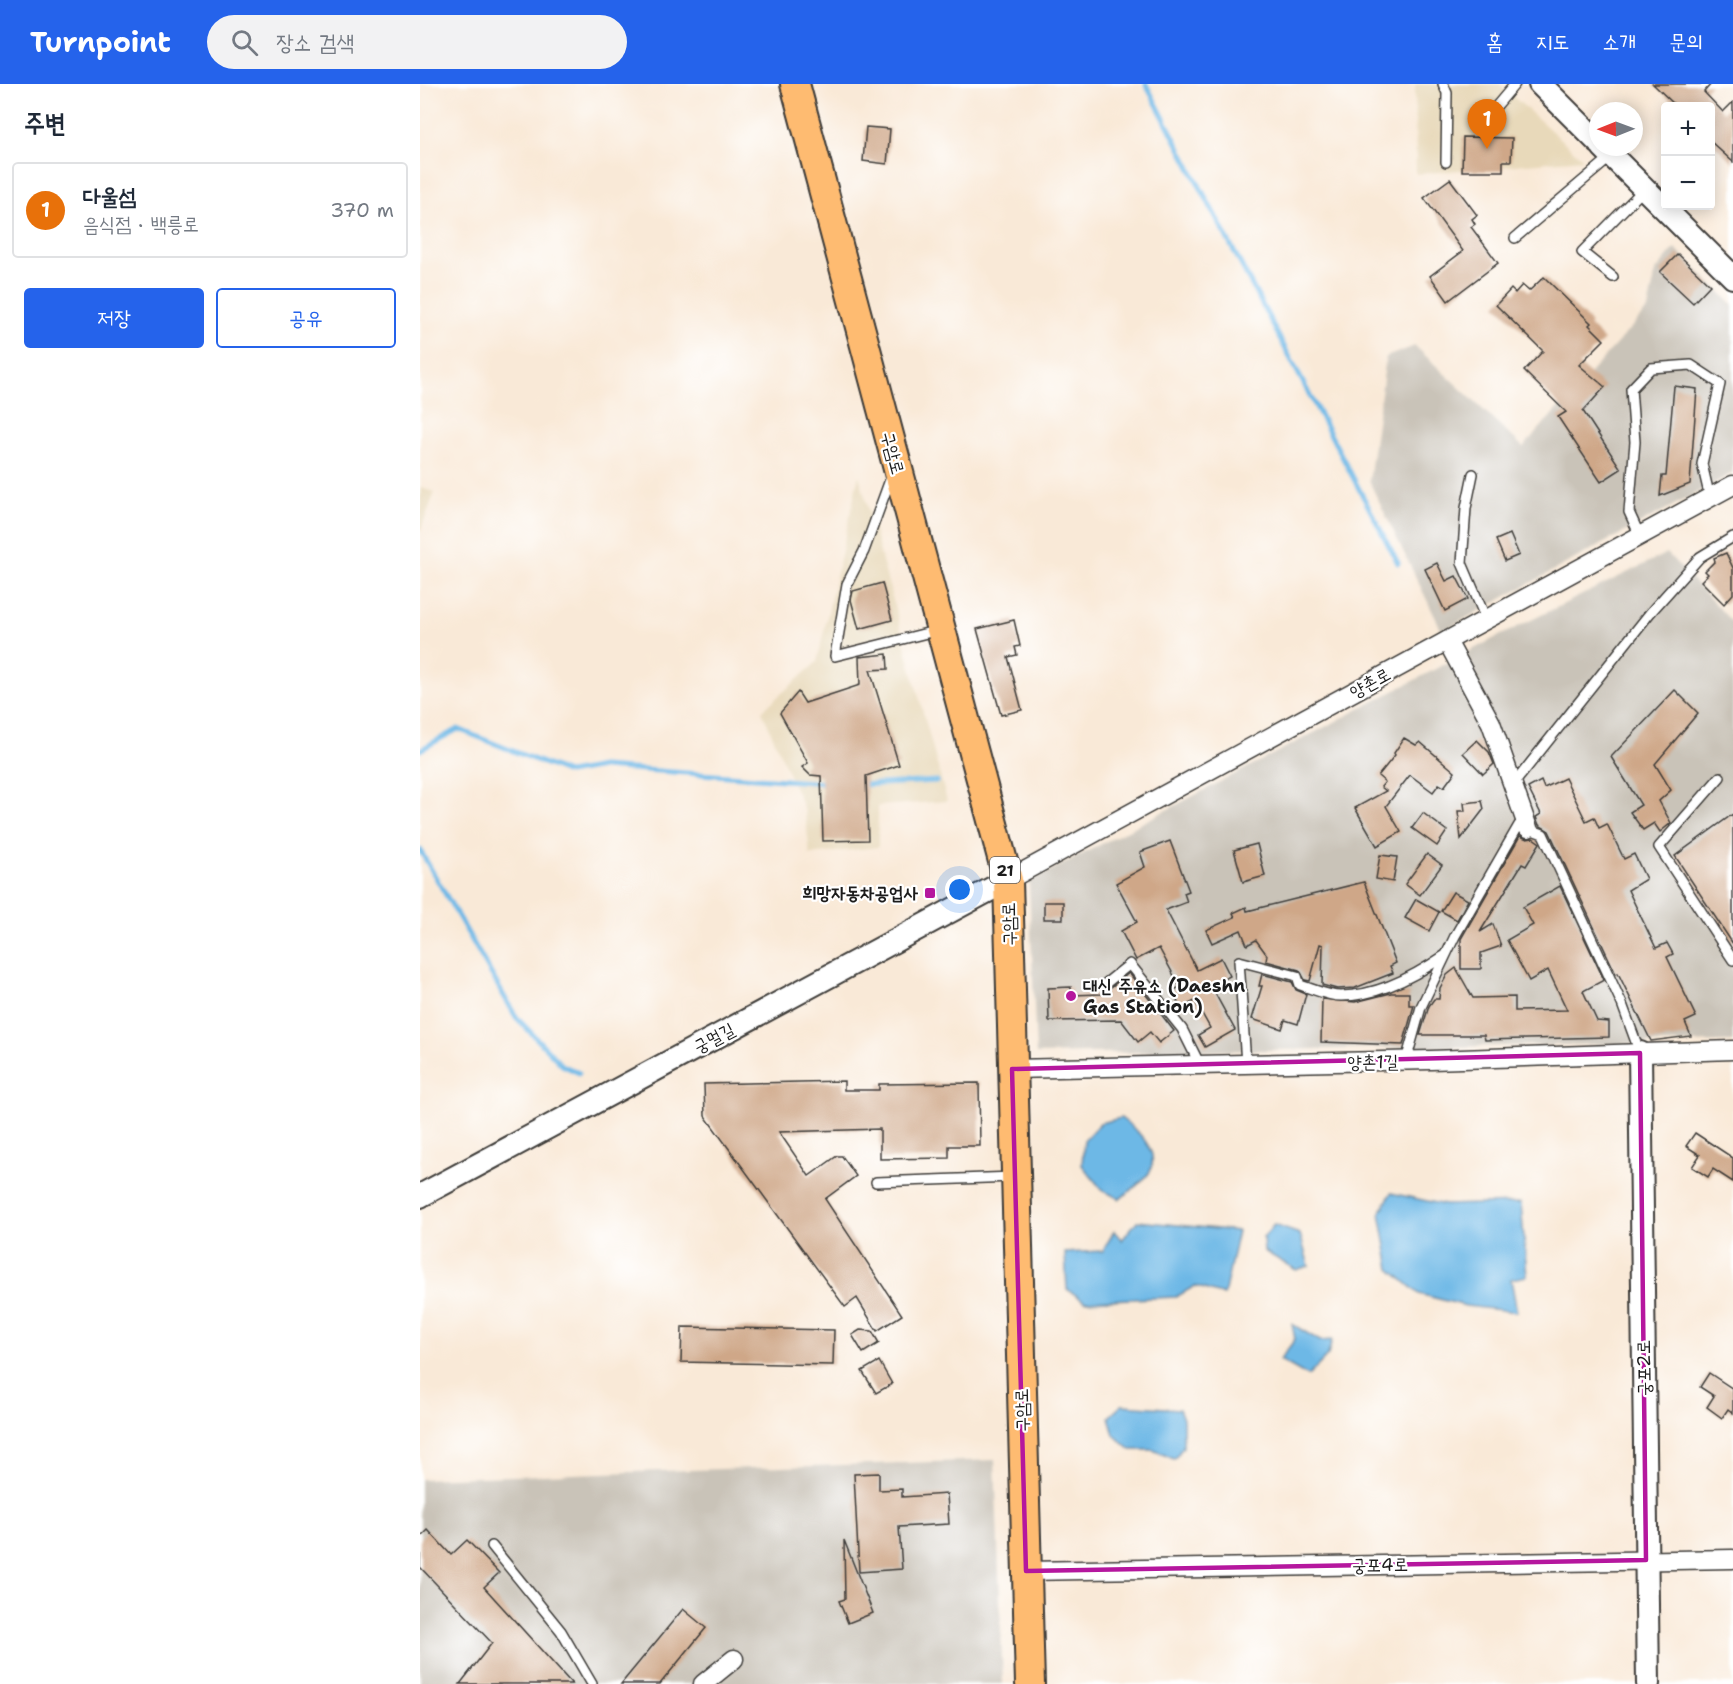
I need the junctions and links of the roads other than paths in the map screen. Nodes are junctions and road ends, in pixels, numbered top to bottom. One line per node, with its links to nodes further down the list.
1 (795, 84): 14 (main road, 구암로 / 21)
2 (1443, 84): 9 (lane)
3 (1515, 84): 5 (lane)
4 (1540, 84): 6 (street)
5 (1488, 116)
6 (1589, 133)
7 (1596, 156): 11 (lane)
8 (1612, 156): 10 (street)
9 (1446, 162)
10 (1644, 189): 12 (lane); 13 (street)
11 (1515, 238)
12 (1612, 277)
13 (1733, 277)
14 (896, 464): 21 (main road, 구암로 / 21); 21 (lane)
15 (1473, 474): 20 (lane)
16 (1733, 485): 17 (street, 양촌로)
17 (1710, 498): 18 (street, 양촌로); 18 (lane)
18 (1640, 536): 20 (street, 양촌로)
19 (1733, 537): 24 (lane)
20 (1486, 620): 22 (street, 양촌로)
21 (940, 629): 26 (main road, 구암로 / 21)
22 (1448, 641): 24 (street); 26 (street, 양촌로)
23 (1720, 777): 28 (lane)
24 (1513, 785): 25 (street)
25 (1528, 828): 27 (lane); 31 (lane)
26 (1008, 880): 35 (main road, 구암로 / 21); 38 (street, 궁멀길)
27 (1446, 955): 32 (lane); 33 (lane)
28 (1733, 960)
29 (1105, 984): 34 (lane)
30 (1733, 1050): 31 (street, 양촌1길)
31 (1640, 1053): 32 (street, 양촌1길); 41 (street, 궁포2로)
32 (1406, 1061): 33 (street, 양촌1길)
33 (1246, 1064): 34 (street, 양촌1길)
34 (1200, 1065): 35 (street, 양촌1길)
35 (1012, 1069): 36 (main road, 구암로 / 21)
36 (1016, 1177): 37 (lane); 42 (main road, 구암로 / 21)
37 (876, 1182)
38 (420, 1196)
39 (492, 1546): 44 (lane)
40 (1733, 1559): 41 (street, 궁포4로)
41 (1646, 1560): 42 (street, 궁포4로); 47 (street, 궁포2로)
42 (1026, 1571): 46 (main road, 구암로 / 21)
43 (734, 1659): 45 (street)
44 (592, 1684)
45 (703, 1684)
46 (1030, 1684)
47 (1648, 1684)

